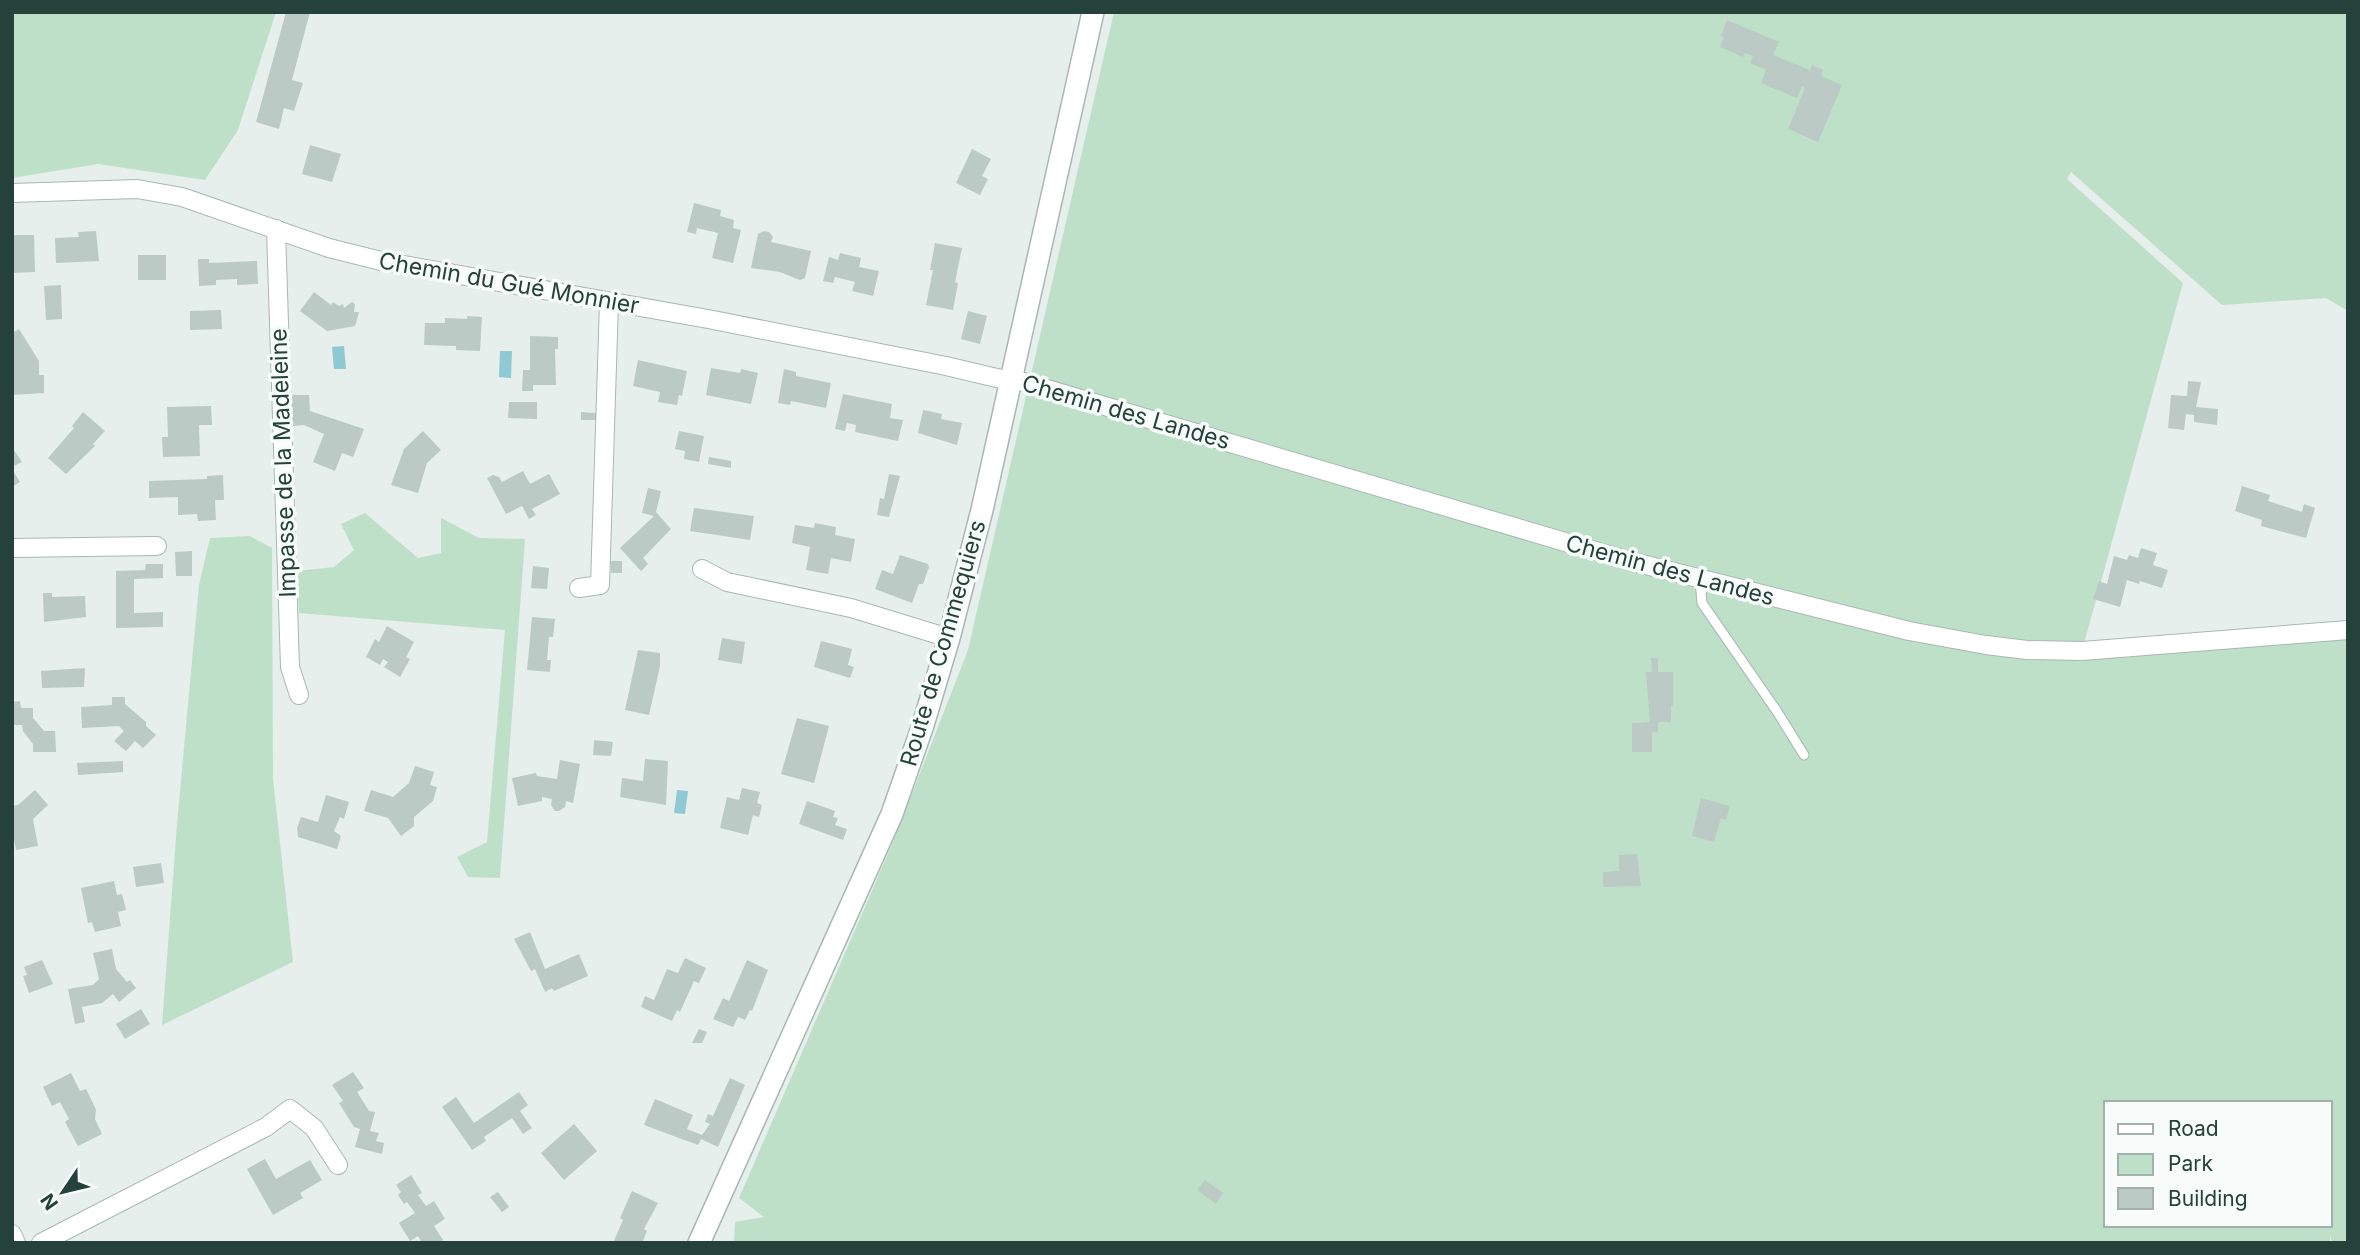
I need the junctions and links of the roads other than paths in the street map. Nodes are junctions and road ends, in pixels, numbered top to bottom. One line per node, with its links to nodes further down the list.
1 (1093, 12): 5 (street, Route de Commequiers)
2 (12, 193): 3 (street, Chemin du Gué Monnier)
3 (276, 229): 4 (street, Chemin du Gué Monnier); 13 (street, Impasse de la Madeleine)
4 (609, 302): 5 (street, Chemin du Gué Monnier); 10 (street)
5 (1010, 378): 9 (street, Chemin des Landes); 12 (street, Route de Commequiers)
6 (157, 546): 7 (street)
7 (12, 548)
8 (702, 569): 12 (street)
9 (1700, 579): 11 (street, Chemin des Landes); 14 (lane)
10 (579, 588)
11 (2348, 630)
12 (948, 638): 19 (street, Route de Commequiers)
13 (299, 695)
14 (1804, 755)
15 (338, 1164): 18 (street)
16 (12, 1234): 17 (street)
17 (16, 1243)
18 (41, 1243)
19 (699, 1243)

